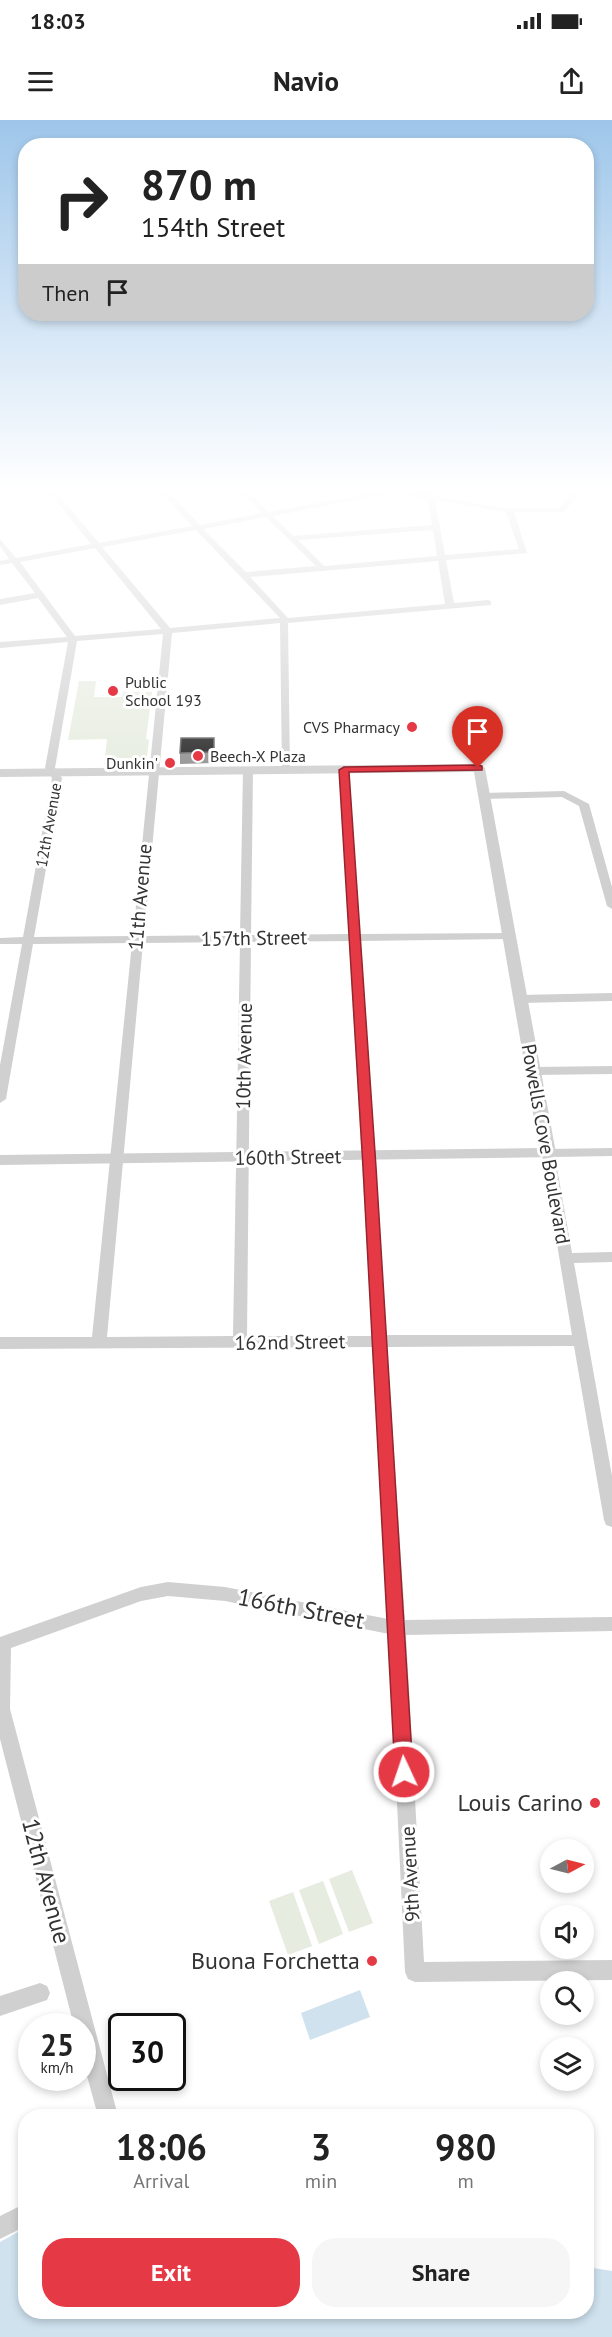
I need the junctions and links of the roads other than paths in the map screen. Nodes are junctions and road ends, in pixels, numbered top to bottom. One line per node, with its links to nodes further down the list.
1 (36, 595): 6 (street)
2 (39, 595): 11 (street)
3 (138, 595): 10 (street)
4 (263, 595): 9 (street)
5 (448, 595): 8 (street)
6 (0, 602)
7 (488, 603): 8 (street)
8 (450, 607): 9 (street)
9 (284, 621): 10 (street); 14 (street)
10 (168, 631): 11 (street); 17 (street, 11th Avenue)
11 (73, 639): 12 (street); 16 (street, 12th Avenue)
12 (0, 645)
13 (248, 770): 14 (street); 17 (street); 22 (street, 10th Avenue)
14 (287, 770): 15 (street)
15 (344, 770): 19 (street, Powells Cove Boulevard); 23 (street, 9th Avenue)
16 (53, 772): 17 (street); 18 (street); 26 (street, 12th Avenue)
17 (155, 772): 24 (street, 11th Avenue)
18 (0, 773)
19 (484, 796): 20 (street); 21 (street, Powells Cove Boulevard)
20 (612, 906)
21 (508, 936): 23 (street, 157th Street); 28 (street, Powells Cove Boulevard)
22 (246, 937): 23 (street, 157th Street); 24 (street, 157th Street); 35 (street, 10th Avenue)
23 (354, 937): 34 (street, 9th Avenue)
24 (136, 940): 26 (street, 157th Street); 36 (street, 11th Avenue)
25 (0, 941): 26 (street, 157th Street)
26 (27, 941): 31 (street, 12th Avenue)
27 (612, 997): 28 (street)
28 (520, 999): 30 (street, Powells Cove Boulevard)
29 (612, 1070): 30 (street)
30 (533, 1071): 33 (street, Powells Cove Boulevard)
31 (0, 1099)
32 (612, 1152): 33 (street, 160th Street)
33 (548, 1153): 34 (street, 160th Street); 39 (street, Powells Cove Boulevard)
34 (369, 1156): 35 (street, 160th Street); 41 (street, 9th Avenue)
35 (242, 1157): 36 (street, 160th Street); 42 (street, 10th Avenue)
36 (116, 1159): 37 (street, 160th Street); 44 (street, 11th Avenue)
37 (0, 1160)
38 (612, 1257): 39 (street)
39 (566, 1258): 40 (street, Powells Cove Boulevard)
40 (581, 1340): 41 (street, 162nd Street); 45 (street, Powells Cove Boulevard)
41 (379, 1341): 42 (street, 162nd Street); 47 (street, 9th Avenue)
42 (240, 1342): 44 (street, 162nd Street)
43 (0, 1343): 44 (street, 162nd Street)
44 (99, 1344)
45 (612, 1520)
46 (612, 1624): 47 (street, 166th Street)
47 (397, 1628): 48 (street, 166th Street); 49 (street, 9th Avenue)
48 (2, 1644): 52 (street, 12th Avenue)
49 (612, 1970)
50 (40, 1993): 51 (street)
51 (0, 2006)
52 (106, 2109)
53 (18, 2218): 54 (street)
54 (0, 2228)

